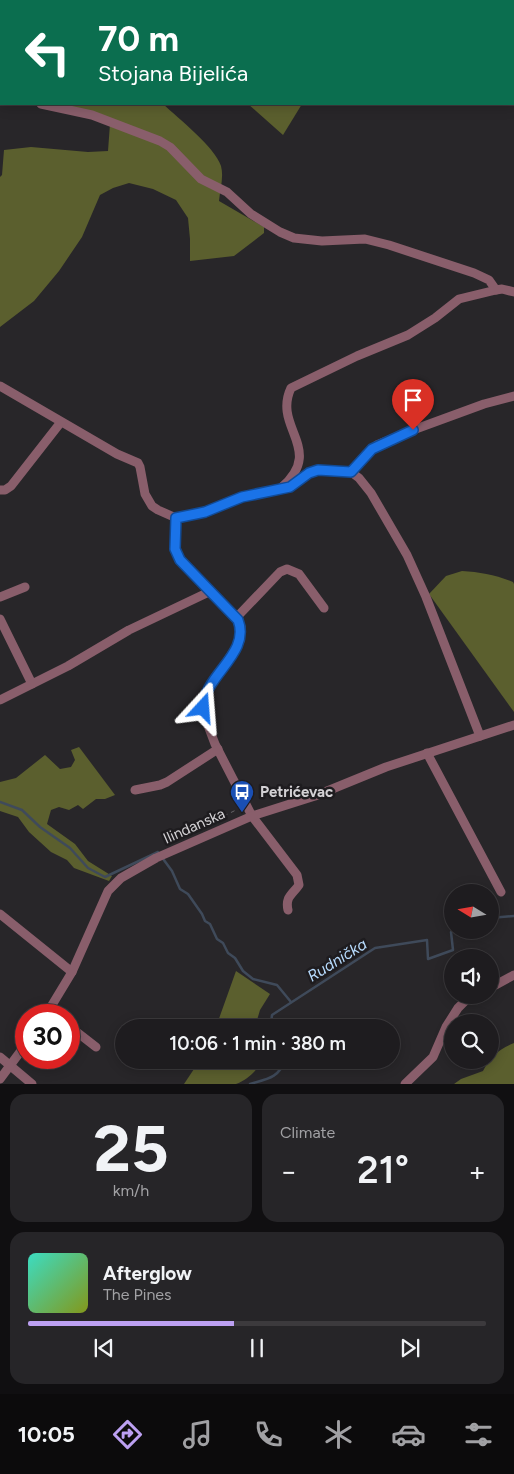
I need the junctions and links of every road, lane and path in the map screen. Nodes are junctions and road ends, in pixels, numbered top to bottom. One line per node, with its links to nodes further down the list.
1 (46, 105): 2 (street)
2 (496, 290): 3 (street); 8 (street)
3 (514, 292)
4 (0, 386): 6 (street)
5 (514, 396): 7 (street)
6 (61, 422): 9 (street); 10 (street)
7 (351, 472): 8 (street); 20 (street)
8 (279, 489): 10 (street)
9 (0, 490)
10 (176, 518): 12 (street)
11 (25, 587): 13 (street)
12 (211, 591): 15 (street); 17 (street)
13 (0, 597)
14 (324, 608): 15 (street)
15 (236, 618): 21 (street)
16 (0, 619): 17 (street)
17 (32, 684): 18 (street)
18 (0, 700)
19 (513, 727): 20 (street, Ilindanska)
20 (480, 736): 22 (street, Ilindanska)
21 (218, 749): 23 (street); 24 (street)
22 (427, 753): 24 (street, Ilindanska); 26 (street)
23 (135, 790)
24 (250, 812): 25 (path); 27 (street); 29 (street, Ilindanska)
25 (185, 835)
26 (501, 892)
27 (288, 910)
28 (0, 914): 29 (street)
29 (72, 972): 32 (street, Ilindanska)
30 (514, 975): 31 (street)
31 (499, 983)
32 (55, 1004)
33 (462, 1004): 41 (street)
34 (80, 1035): 35 (street)
35 (96, 1047)
36 (0, 1057): 38 (street)
37 (15, 1060): 38 (street)
38 (12, 1065): 39 (street); 40 (street)
39 (0, 1079)
40 (32, 1084)
41 (405, 1084)

